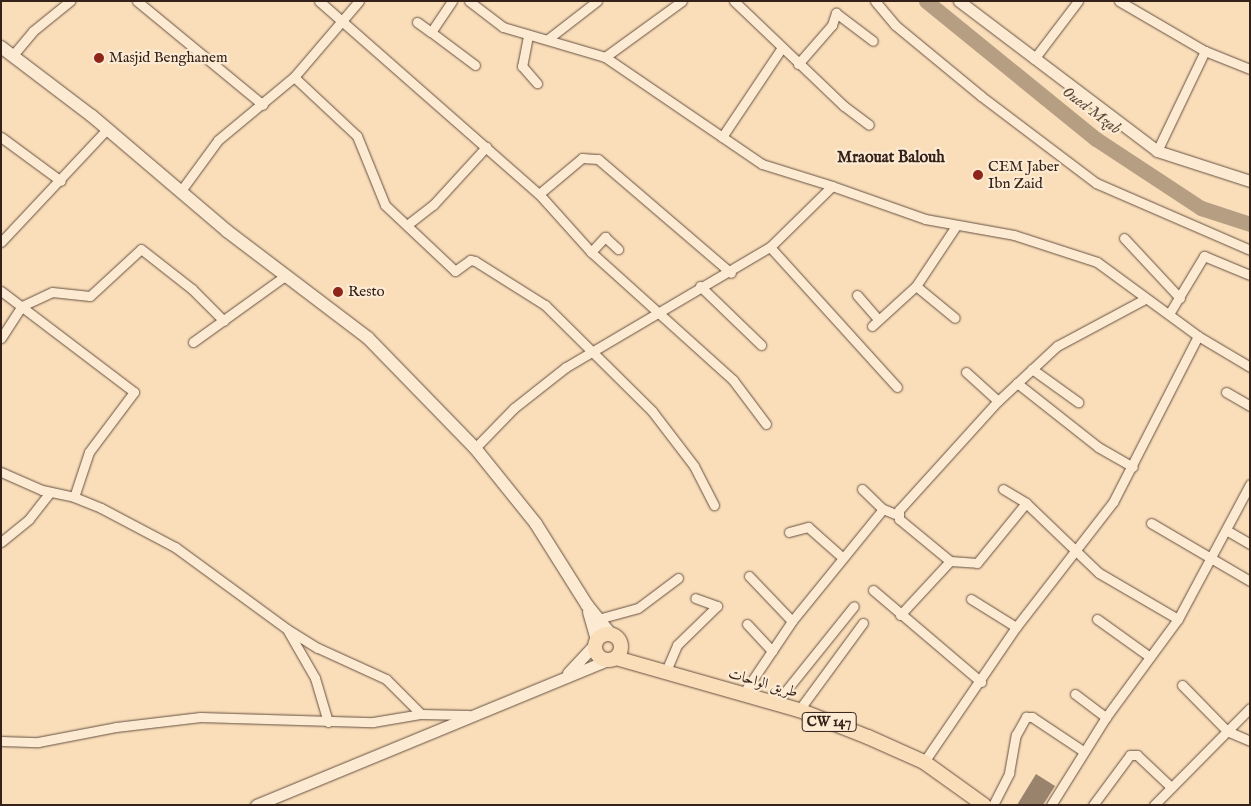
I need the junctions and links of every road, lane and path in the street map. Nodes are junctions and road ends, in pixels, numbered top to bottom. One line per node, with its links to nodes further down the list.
1 (70, 1): 24 (street)
2 (137, 1): 14 (street)
3 (320, 1): 15 (street)
4 (359, 1): 15 (street)
5 (452, 1): 17 (street)
6 (469, 1): 18 (street)
7 (597, 1): 19 (street)
8 (682, 1): 25 (street)
9 (734, 1): 22 (street)
10 (874, 1): 50 (street)
11 (959, 1): 26 (street)
12 (1078, 1): 26 (street)
13 (1118, 1): 23 (street)
14 (148, 4): 32 (street)
15 (341, 22): 30 (street); 37 (street)
16 (417, 22): 17 (street)
17 (432, 32): 28 (street)
18 (528, 36): 19 (street); 31 (street)
19 (548, 39): 25 (street)
20 (873, 41): 27 (street)
21 (1, 47): 24 (main road)
22 (781, 49): 27 (street); 36 (street)
23 (1205, 51): 29 (street); 38 (street)
24 (13, 55): 34 (main road)
25 (605, 58): 36 (street)
26 (1034, 59): 38 (street)
27 (798, 64): 33 (street)
28 (475, 65)
29 (1250, 69)
30 (294, 77): 32 (street); 44 (street)
31 (537, 83)
32 (263, 105): 42 (street)
33 (869, 125)
34 (107, 129): 39 (street); 42 (main road)
35 (1, 137): 39 (street)
36 (722, 137): 41 (street)
37 (486, 147): 43 (street); 44 (street)
38 (1157, 151): 40 (street)
39 (61, 181): 47 (street)
40 (1250, 181)
41 (832, 186): 45 (street); 48 (street)
42 (180, 192): 54 (main road)
43 (539, 194): 51 (street); 52 (street)
44 (407, 225): 70 (street)
45 (956, 226): 56 (street); 60 (street)
46 (1124, 238): 59 (street)
47 (1, 242)
48 (770, 247): 52 (street); 75 (street)
49 (618, 249): 51 (street)
50 (1250, 250)
51 (591, 252): 62 (street)
52 (731, 273): 55 (street)
53 (1250, 275): 59 (street)
54 (285, 276): 65 (street); 81 (main road)
55 (700, 286): 62 (street); 69 (street)
56 (916, 286): 58 (street); 64 (street)
57 (1, 291): 61 (street)
58 (857, 295)
59 (1180, 298): 63 (street)
60 (1143, 300): 63 (street); 72 (street)
61 (22, 306): 65 (street); 67 (street); 88 (street)
62 (658, 312): 70 (street); 80 (street)
63 (1169, 314): 66 (street)
64 (955, 318)
65 (224, 321): 68 (street)
66 (1198, 336): 71 (street); 82 (street)
67 (1, 338)
68 (193, 342)
69 (761, 345)
70 (594, 349): 81 (street); 90 (street)
71 (1250, 368)
72 (1032, 369): 74 (street); 78 (street)
73 (966, 372): 77 (street)
74 (1017, 383): 77 (street); 82 (street)
75 (897, 387)
76 (1226, 392): 79 (street)
77 (998, 401): 92 (street)
78 (1078, 402)
79 (1250, 406)
80 (766, 424)
81 (475, 448): 108 (main road)
82 (1132, 467): 98 (street)
83 (1, 472): 87 (street)
84 (1250, 484): 94 (street)
85 (862, 489): 91 (street)
86 (1003, 489): 89 (street)
87 (50, 492): 88 (street); 96 (street)
88 (74, 497): 118 (street)
89 (1026, 503): 98 (street); 101 (street)
90 (714, 505)
91 (883, 509): 92 (street); 100 (street)
92 (898, 515): 101 (street)
93 (1151, 523): 99 (street)
94 (1226, 530): 97 (street); 99 (street)
95 (789, 532): 100 (street)
96 (1, 542)
97 (1250, 544)
98 (1076, 553): 113 (street); 117 (street)
99 (1210, 554): 104 (street); 113 (street)
100 (842, 557): 114 (street)
101 (950, 561): 110 (street)
102 (749, 576): 114 (street)
103 (678, 578): 111 (street)
104 (1250, 580)
105 (873, 590): 110 (street)
106 (695, 598): 124 (street)
107 (971, 598): 117 (street)
108 (586, 604): 111 (main road); 120 (main road)
109 (854, 606): 130 (street)
110 (900, 615): 126 (street)
111 (598, 619): 119 (main road)
112 (1097, 619): 123 (street)
113 (1178, 619): 123 (street)
114 (792, 621): 121 (street)
115 (863, 623): 132 (street)
116 (746, 624): 121 (street)
117 (1016, 627): 126 (street)
118 (286, 629): 133 (street); 136 (street)
119 (611, 635): 120 (main road); 122 (main road)
120 (596, 642): 122 (main road); 125 (street)
121 (772, 651): 128 (street)
122 (615, 655): 124 (main road, CW 147); 125 (street)
123 (1150, 657): 135 (street)
124 (663, 670): 128 (main road, طريق الواحات / CW 147)
125 (565, 677): 134 (street)
126 (981, 682): 141 (street)
127 (1182, 685): 137 (street)
128 (743, 694): 130 (main road, طريق الواحات / CW 147)
129 (1075, 694): 135 (street)
130 (776, 703): 132 (main road, طريق الواحات / CW 147)
131 (1250, 708): 137 (street)
132 (799, 710): 141 (main road, طريق الواحات / CW 147)
133 (420, 714): 134 (street); 136 (street)
134 (468, 715): 143 (street)
135 (1106, 717): 140 (street)
136 (328, 722): 138 (street)
137 (1227, 731): 139 (street); 142 (street)
138 (1, 741)
139 (1250, 741)
140 (1083, 750): 145 (street); 146 (street)
141 (924, 762): 144 (main road, طريق الواحات / CW 147)
142 (1172, 787): 147 (street); 148 (street)
143 (256, 805)
144 (984, 805)
145 (993, 805)
146 (1051, 805)
147 (1093, 805)
148 (1154, 805)

